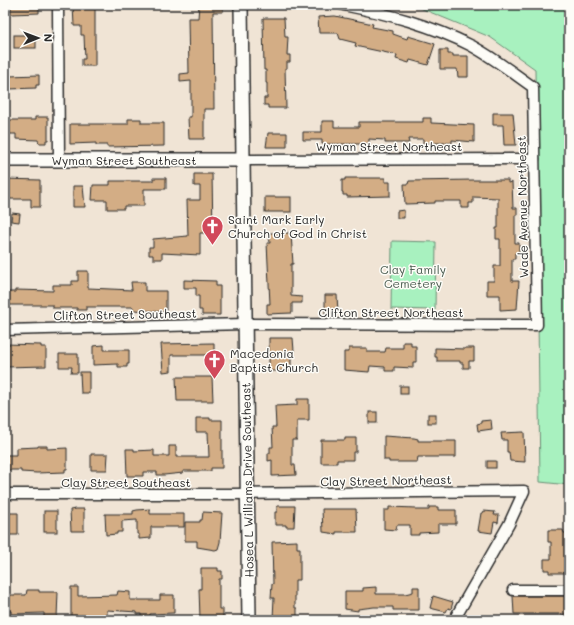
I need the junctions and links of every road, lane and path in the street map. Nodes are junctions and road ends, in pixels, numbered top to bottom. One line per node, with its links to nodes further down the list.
1 (58, 5): 6 (street)
2 (241, 5): 7 (street, Hosea L Williams Drive Southeast)
3 (343, 5): 4 (street, Wade Avenue Northeast)
4 (534, 159): 7 (street, Wyman Street Northeast); 9 (street, Wade Avenue Northeast)
5 (5, 160): 6 (street, Wyman Street Southeast)
6 (58, 160): 7 (street, Wyman Street Southeast)
7 (243, 160): 8 (street, Hosea L Williams Drive Southeast)
8 (245, 324): 9 (street, Clifton Street Northeast); 10 (street, Clifton Street Southeast); 12 (street, Hosea L Williams Drive Southeast)
9 (537, 325)
10 (5, 330)
11 (5, 494): 12 (street, Clay Street Southeast)
12 (247, 494): 15 (street, Hosea L Williams Drive Southeast); 16 (street, Clay Street Northeast)
13 (513, 590): 14 (street)
14 (569, 590)
15 (249, 620)
16 (454, 620)

